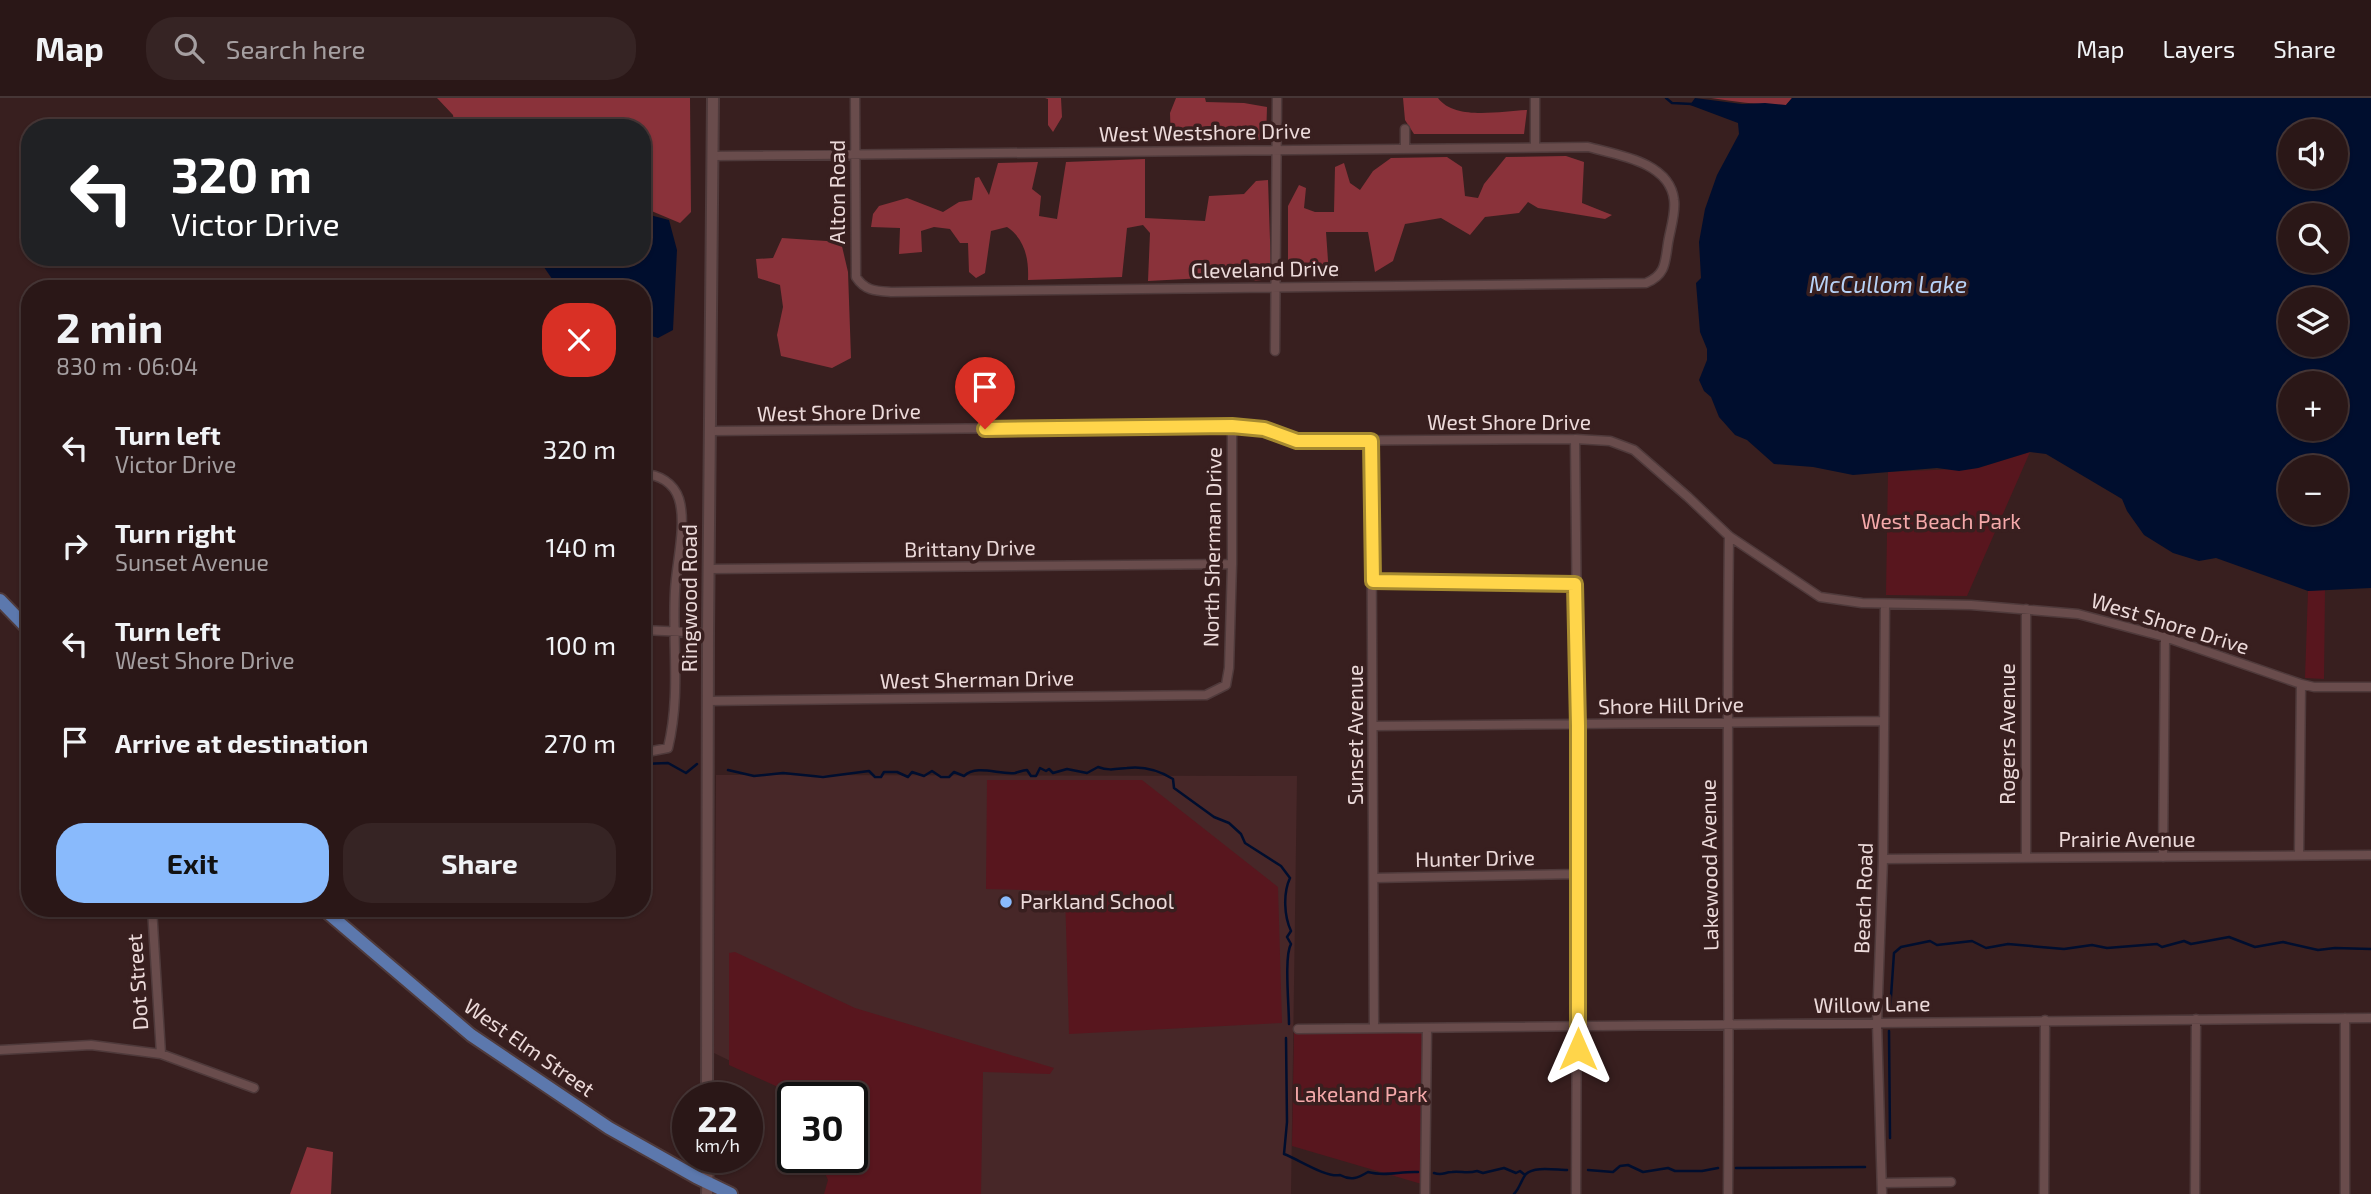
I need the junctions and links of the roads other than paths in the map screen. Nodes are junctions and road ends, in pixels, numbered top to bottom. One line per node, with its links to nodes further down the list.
1 (713, 98): 9 (street, Ringwood Road)
2 (855, 98): 10 (street, Alton Road)
3 (1277, 98): 8 (street)
4 (1535, 98): 6 (street)
5 (1405, 129): 7 (street)
6 (1535, 147): 7 (street, West Westshore Drive); 11 (street, West Westshore Drive)
7 (1405, 148): 8 (street, West Westshore Drive)
8 (1277, 149): 10 (street, West Westshore Drive); 13 (street)
9 (712, 156): 10 (street, West Westshore Drive); 16 (street, Ringwood Road)
10 (856, 156): 12 (street, Alton Road)
11 (1664, 268): 13 (street, Cleveland Drive)
12 (861, 285): 13 (street, Cleveland Drive)
13 (1276, 288): 14 (street)
14 (1275, 351)
15 (1232, 426): 16 (street, West Shore Drive); 18 (street, West Shore Drive); 21 (street, North Sherman Drive)
16 (711, 431): 22 (street, Ringwood Road)
17 (1575, 439): 18 (street, West Shore Drive); 20 (street, West Shore Drive); 24 (street)
18 (1371, 441): 23 (street, Sunset Avenue)
19 (651, 474): 30 (street)
20 (1729, 536): 26 (street, West Shore Drive); 37 (street, Lakewood Avenue)
21 (1232, 564): 22 (street, Brittany Drive); 33 (street, North Sherman Drive)
22 (709, 569): 31 (street, Ringwood Road)
23 (1373, 581): 24 (street); 39 (street, Sunset Avenue)
24 (1575, 584): 40 (street)
25 (0, 600): 28 (main road)
26 (1885, 604): 27 (street, West Shore Drive); 38 (street, Beach Road)
27 (2026, 610): 32 (street, West Shore Drive); 45 (street, Rogers Avenue)
28 (21, 622)
29 (651, 631): 30 (street)
30 (675, 632): 31 (street); 41 (street)
31 (708, 633): 36 (street, Ringwood Road)
32 (2165, 637): 34 (street, West Shore Drive); 44 (street)
33 (1230, 668): 36 (street, West Sherman Drive)
34 (2301, 684): 35 (street, West Shore Drive); 43 (street)
35 (2371, 687)
36 (709, 701): 63 (street, Ringwood Road)
37 (1727, 721): 38 (street, Shore Hill Drive); 40 (street, Shore Hill Drive); 56 (street, Lakewood Avenue)
38 (1884, 721): 46 (street, Beach Road)
39 (1374, 726): 40 (street, Shore Hill Drive); 48 (street, Sunset Avenue)
40 (1578, 726): 47 (street)
41 (651, 751)
42 (2371, 855): 43 (street, Prairie Avenue)
43 (2299, 856): 44 (street, Prairie Avenue)
44 (2164, 857): 45 (street, Prairie Avenue)
45 (2026, 858): 46 (street, Prairie Avenue)
46 (1883, 859): 55 (street, Beach Road)
47 (1577, 874): 48 (street, Hunter Drive); 57 (street)
48 (1374, 878): 58 (street, Sunset Avenue)
49 (153, 917): 62 (street, Dot Street)
50 (333, 917): 67 (main road, West Elm Street)
51 (2345, 1018): 52 (street, Willow Lane); 53 (street, Willow Lane); 75 (street)
52 (2371, 1018)
53 (2196, 1019): 54 (street, Willow Lane); 74 (street)
54 (2045, 1020): 55 (street, Willow Lane); 73 (street)
55 (1877, 1023): 56 (street, Willow Lane); 66 (street, Beach Road)
56 (1729, 1024): 57 (street, Willow Lane); 71 (street, Lakewood Avenue)
57 (1578, 1026): 59 (street, Willow Lane); 70 (street)
58 (1374, 1028): 59 (street, Willow Lane); 60 (street, Willow Lane)
59 (1427, 1028): 69 (street)
60 (1298, 1029)
61 (0, 1051): 62 (street)
62 (161, 1054): 64 (street)
63 (708, 1082)
64 (254, 1088)
65 (1951, 1182): 66 (street)
66 (1882, 1183): 72 (street, Beach Road)
67 (708, 1189): 68 (main road, West Elm Street)
68 (731, 1194)
69 (1425, 1194)
70 (1576, 1194)
71 (1728, 1194)
72 (1882, 1194)
73 (2044, 1194)
74 (2195, 1194)
75 (2345, 1194)

